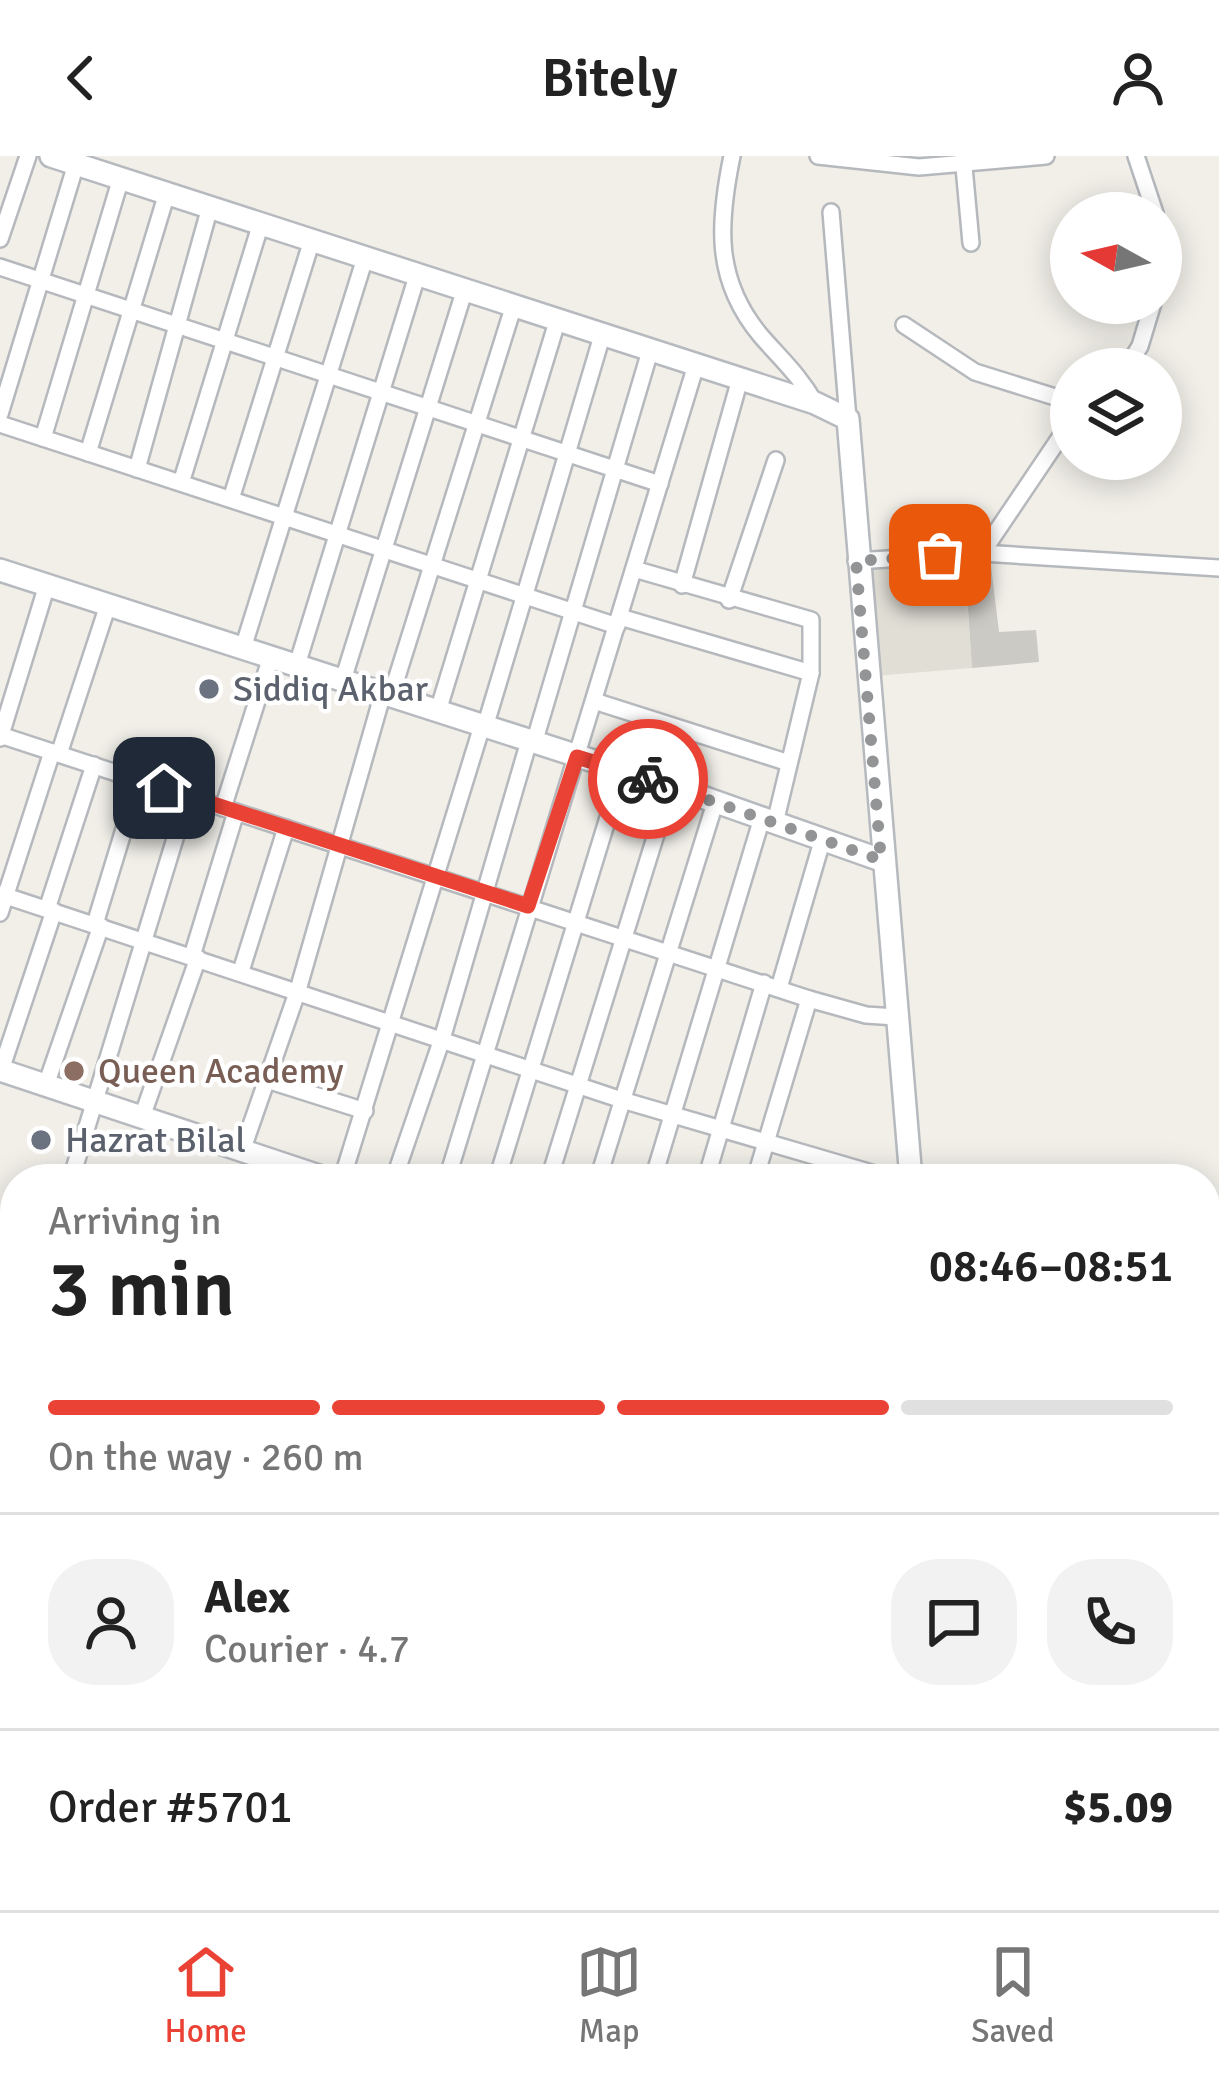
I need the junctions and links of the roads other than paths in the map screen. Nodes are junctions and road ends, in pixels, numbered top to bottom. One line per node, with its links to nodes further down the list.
1 (28, 156): 15 (street)
2 (51, 156): 8 (street)
3 (732, 156): 38 (street)
4 (818, 156): 7 (street)
5 (1046, 156): 7 (street)
6 (1136, 156): 10 (street)
7 (962, 161): 17 (street)
8 (76, 164): 9 (street); 21 (street)
9 (121, 178): 11 (street); 23 (street)
10 (1148, 192)
11 (167, 193): 12 (street); 25 (street)
12 (210, 207): 14 (street); 27 (street)
13 (831, 212): 41 (street)
14 (261, 223): 16 (street); 30 (street)
15 (0, 238)
16 (312, 241): 18 (street); 32 (street)
17 (971, 243)
18 (365, 258): 20 (street); 34 (street)
19 (0, 267): 21 (street)
20 (417, 276): 22 (street); 36 (street)
21 (41, 280): 23 (street); 40 (street)
22 (464, 292): 24 (street); 39 (street)
23 (86, 294): 25 (street); 45 (street)
24 (513, 308): 26 (street); 42 (street)
25 (134, 309): 27 (street); 48 (street)
26 (556, 322): 29 (street); 44 (street)
27 (181, 324): 30 (street); 51 (street)
28 (904, 325): 37 (street)
29 (602, 336): 31 (street); 46 (street)
30 (227, 338): 32 (street); 52 (street)
31 (650, 351): 33 (street); 50 (street)
32 (276, 354): 34 (street); 54 (street)
33 (696, 365): 35 (street); 53 (street)
34 (331, 371): 36 (street); 55 (street)
35 (740, 379): 38 (street); 66 (street)
36 (382, 388): 39 (street); 56 (street)
37 (1050, 395)
38 (815, 403): 41 (street)
39 (430, 405): 42 (street); 57 (street)
40 (0, 414)
41 (848, 418): 59 (street)
42 (474, 420): 44 (street); 60 (street)
43 (0, 424): 45 (street)
44 (520, 436): 46 (street); 64 (street)
45 (43, 438): 48 (street)
46 (568, 452): 50 (street); 67 (street)
47 (1050, 452): 58 (street)
48 (88, 453): 51 (street)
49 (776, 460): 68 (street)
50 (612, 467): 53 (street); 70 (street)
51 (136, 469): 52 (street)
52 (181, 483): 54 (street)
53 (660, 484): 62 (street)
54 (231, 499): 55 (street)
55 (288, 518): 56 (street); 72 (street)
56 (336, 533): 57 (street); 74 (street)
57 (384, 549): 60 (street); 76 (street)
58 (982, 553): 59 (street); 61 (street)
59 (856, 561): 97 (street)
60 (430, 565): 64 (street); 77 (street)
61 (1219, 568)
62 (634, 569): 66 (street); 71 (street)
63 (1, 572): 65 (street)
64 (478, 580): 67 (street); 79 (street)
65 (47, 585): 69 (street); 81 (street)
66 (682, 585): 68 (street)
67 (525, 595): 70 (street); 80 (street)
68 (729, 600): 75 (street)
69 (109, 604): 72 (street); 83 (street)
70 (569, 610): 71 (street); 82 (street)
71 (618, 621): 75 (street); 78 (street)
72 (243, 648): 73 (street)
73 (271, 657): 74 (street); 92 (street)
74 (297, 665): 76 (street)
75 (811, 674): 85 (street)
76 (344, 680): 77 (street)
77 (387, 695): 79 (street); 96 (street)
78 (594, 701): 84 (street); 85 (street)
79 (438, 711): 80 (street)
80 (483, 726): 82 (street); 98 (street)
81 (0, 736): 83 (street)
82 (531, 742): 84 (street); 99 (street)
83 (55, 753): 86 (street); 100 (street)
84 (577, 757): 87 (street); 101 (street)
85 (789, 764): 93 (street)
86 (94, 766): 88 (street); 102 (street)
87 (622, 772): 89 (street); 104 (street)
88 (139, 780): 90 (street); 105 (street)
89 (671, 786): 91 (street); 106 (street)
90 (188, 796): 92 (street); 107 (street)
91 (715, 803): 93 (street); 108 (street)
92 (230, 810): 94 (street); 109 (street)
93 (768, 820): 95 (street); 110 (street)
94 (286, 828): 96 (street); 111 (street)
95 (824, 838): 97 (street); 112 (street)
96 (339, 845): 98 (street); 113 (street)
97 (881, 860): 115 (street)
98 (439, 879): 99 (street); 116 (street)
99 (486, 893): 101 (street); 117 (street)
100 (3, 894): 102 (street); 103 (street)
101 (528, 906): 104 (street); 118 (street)
102 (50, 910): 105 (street); 120 (street)
103 (0, 913)
104 (575, 921): 106 (street); 119 (street)
105 (98, 925): 107 (street); 122 (street)
106 (624, 936): 108 (street); 123 (street)
107 (148, 941): 109 (street); 125 (street)
108 (671, 951): 110 (street); 124 (street)
109 (195, 957): 111 (street); 128 (street)
110 (717, 966): 112 (street); 127 (street)
111 (241, 971): 113 (street)
112 (771, 985): 114 (street); 129 (street)
113 (298, 990): 116 (street); 121 (street)
114 (809, 999): 115 (street); 130 (street)
115 (896, 1017): 144 (street)
116 (394, 1023): 117 (street); 126 (street)
117 (442, 1039): 118 (street); 135 (street)
118 (487, 1054): 119 (street); 136 (street)
119 (532, 1069): 123 (street); 137 (street)
120 (1, 1070): 122 (street)
121 (267, 1080): 126 (street); 131 (street)
122 (46, 1085): 125 (street)
123 (578, 1085): 124 (street); 138 (street)
124 (622, 1100): 127 (street); 139 (street)
125 (93, 1101): 128 (street); 132 (street)
126 (365, 1111): 134 (street)
127 (674, 1115): 129 (street); 140 (street)
128 (142, 1117): 131 (street)
129 (722, 1129): 130 (street); 141 (street)
130 (767, 1142): 142 (street); 143 (street)
131 (242, 1150): 133 (street)
132 (75, 1164)
133 (260, 1164)
134 (347, 1164)
135 (399, 1164)
136 (452, 1164)
137 (502, 1164)
138 (554, 1164)
139 (603, 1164)
140 (658, 1164)
141 (711, 1164)
142 (760, 1164)
143 (841, 1164)
144 (910, 1164)

